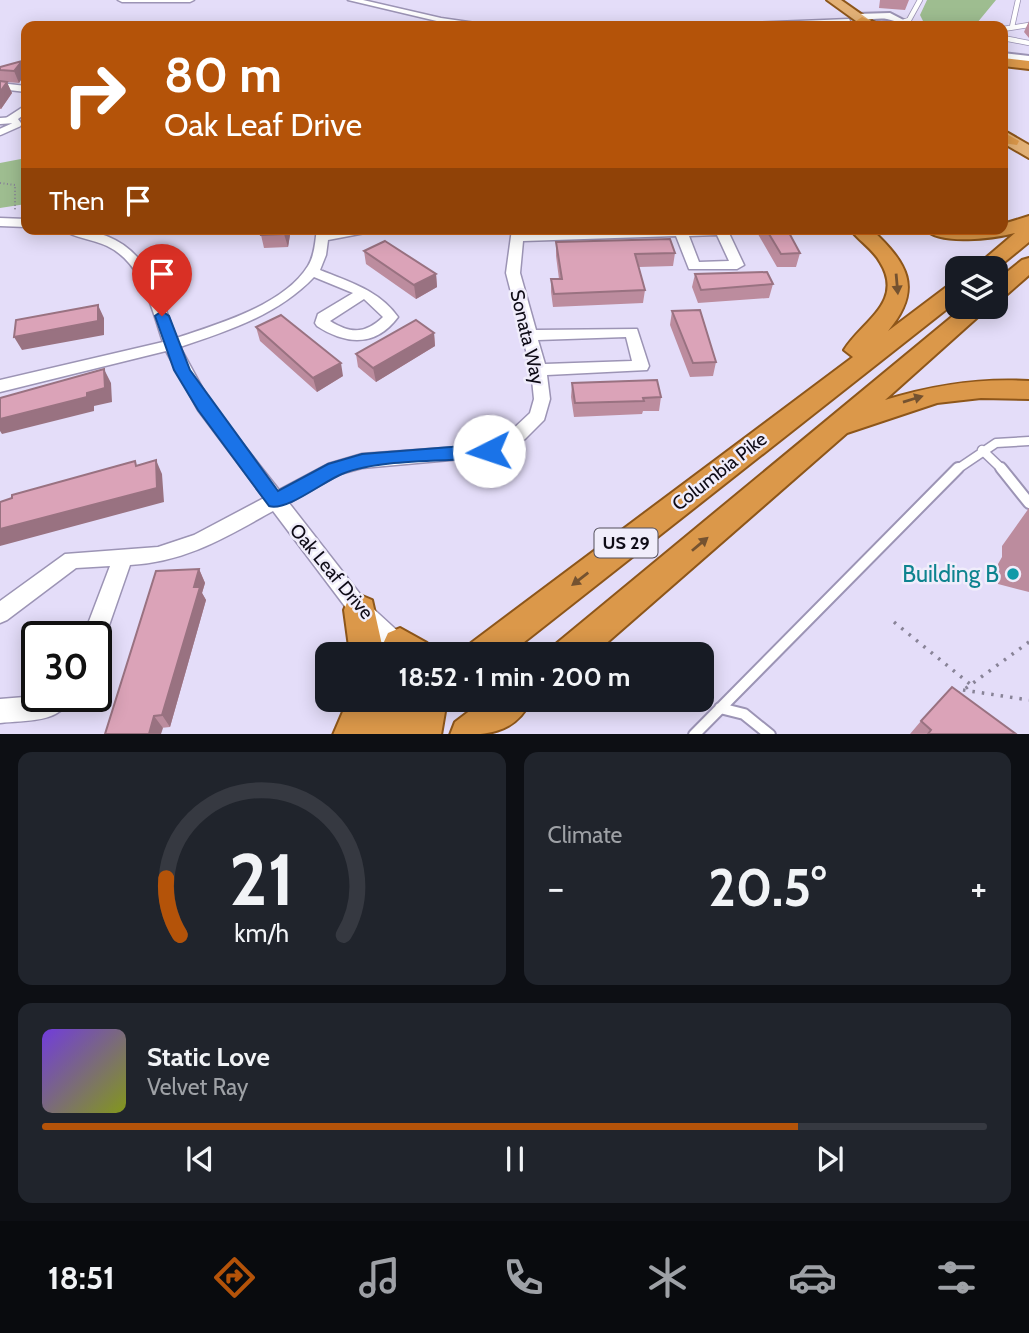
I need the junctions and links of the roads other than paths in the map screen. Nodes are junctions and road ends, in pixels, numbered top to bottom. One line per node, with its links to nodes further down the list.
1 (122, 0): 2 (street)
2 (190, 0)
3 (352, 0): 7 (street)
4 (920, 0): 11 (lane)
5 (1018, 0): 13 (lane)
6 (827, 1): 8 (main road)
7 (450, 21)
8 (858, 21)
9 (866, 21): 10 (street)
10 (897, 21)
11 (908, 21)
12 (1029, 25): 13 (lane)
13 (1012, 27): 14 (lane)
14 (1008, 28)
15 (1008, 39): 16 (lane)
16 (1029, 43)
17 (1008, 57): 18 (street)
18 (1029, 59)
19 (1008, 63): 20 (highway)
20 (1029, 65)
21 (0, 86): 22 (street)
22 (21, 88)
23 (21, 111): 25 (street)
24 (1008, 119): 27 (main road)
25 (5, 120): 26 (lane)
26 (0, 132)
27 (1029, 133)
28 (1008, 139): 29 (main road)
29 (1029, 153)
30 (20, 220): 31 (street)
31 (0, 222)
32 (1029, 222): 33 (highway)
33 (1008, 229)
34 (1029, 232): 39 (highway)
35 (101, 235): 47 (street, Oak Leaf Drive)
36 (322, 235): 41 (street)
37 (517, 235): 46 (street, Sonata Way)
38 (865, 235): 51 (highway, one-way to 51)
39 (1000, 256)
40 (1029, 264): 42 (highway)
41 (312, 272): 43 (street); 47 (street)
42 (1008, 282)
43 (364, 293)
44 (945, 299): 51 (highway, Columbia Pike / US 29)
45 (964, 319): 52 (highway, US 29)
46 (531, 335): 48 (street, Sonata Way); 48 (street)
47 (170, 342): 49 (street); 55 (street, Oak Leaf Drive)
48 (539, 370): 55 (street, Sonata Way)
49 (0, 386)
50 (1029, 390): 52 (highway, one-way to 50)
51 (769, 432): 63 (highway, Columbia Pike / US 29, one-way to 63)
52 (827, 434): 64 (highway, US 29, one-way to 52)
53 (1029, 441): 54 (lane)
54 (982, 450): 56 (lane); 65 (lane)
55 (275, 501): 57 (street, Sonata Way); 58 (street, Oak Leaf Drive)
56 (1029, 503)
57 (123, 558): 59 (street, Sonata Way); 60 (street)
58 (360, 610): 61 (highway); 62 (street, Oak Leaf Drive)
59 (0, 613)
60 (100, 621)
61 (365, 642)
62 (397, 642)
63 (498, 642)
64 (583, 642)
65 (720, 708): 76 (lane); 77 (lane)
66 (21, 710): 67 (street)
67 (0, 711)
68 (361, 712): 73 (highway)
69 (407, 712): 74 (highway)
70 (427, 712): 75 (highway)
71 (498, 712): 72 (highway)
72 (472, 733)
73 (351, 734)
74 (377, 734)
75 (423, 734)
76 (694, 734)
77 (770, 734)

